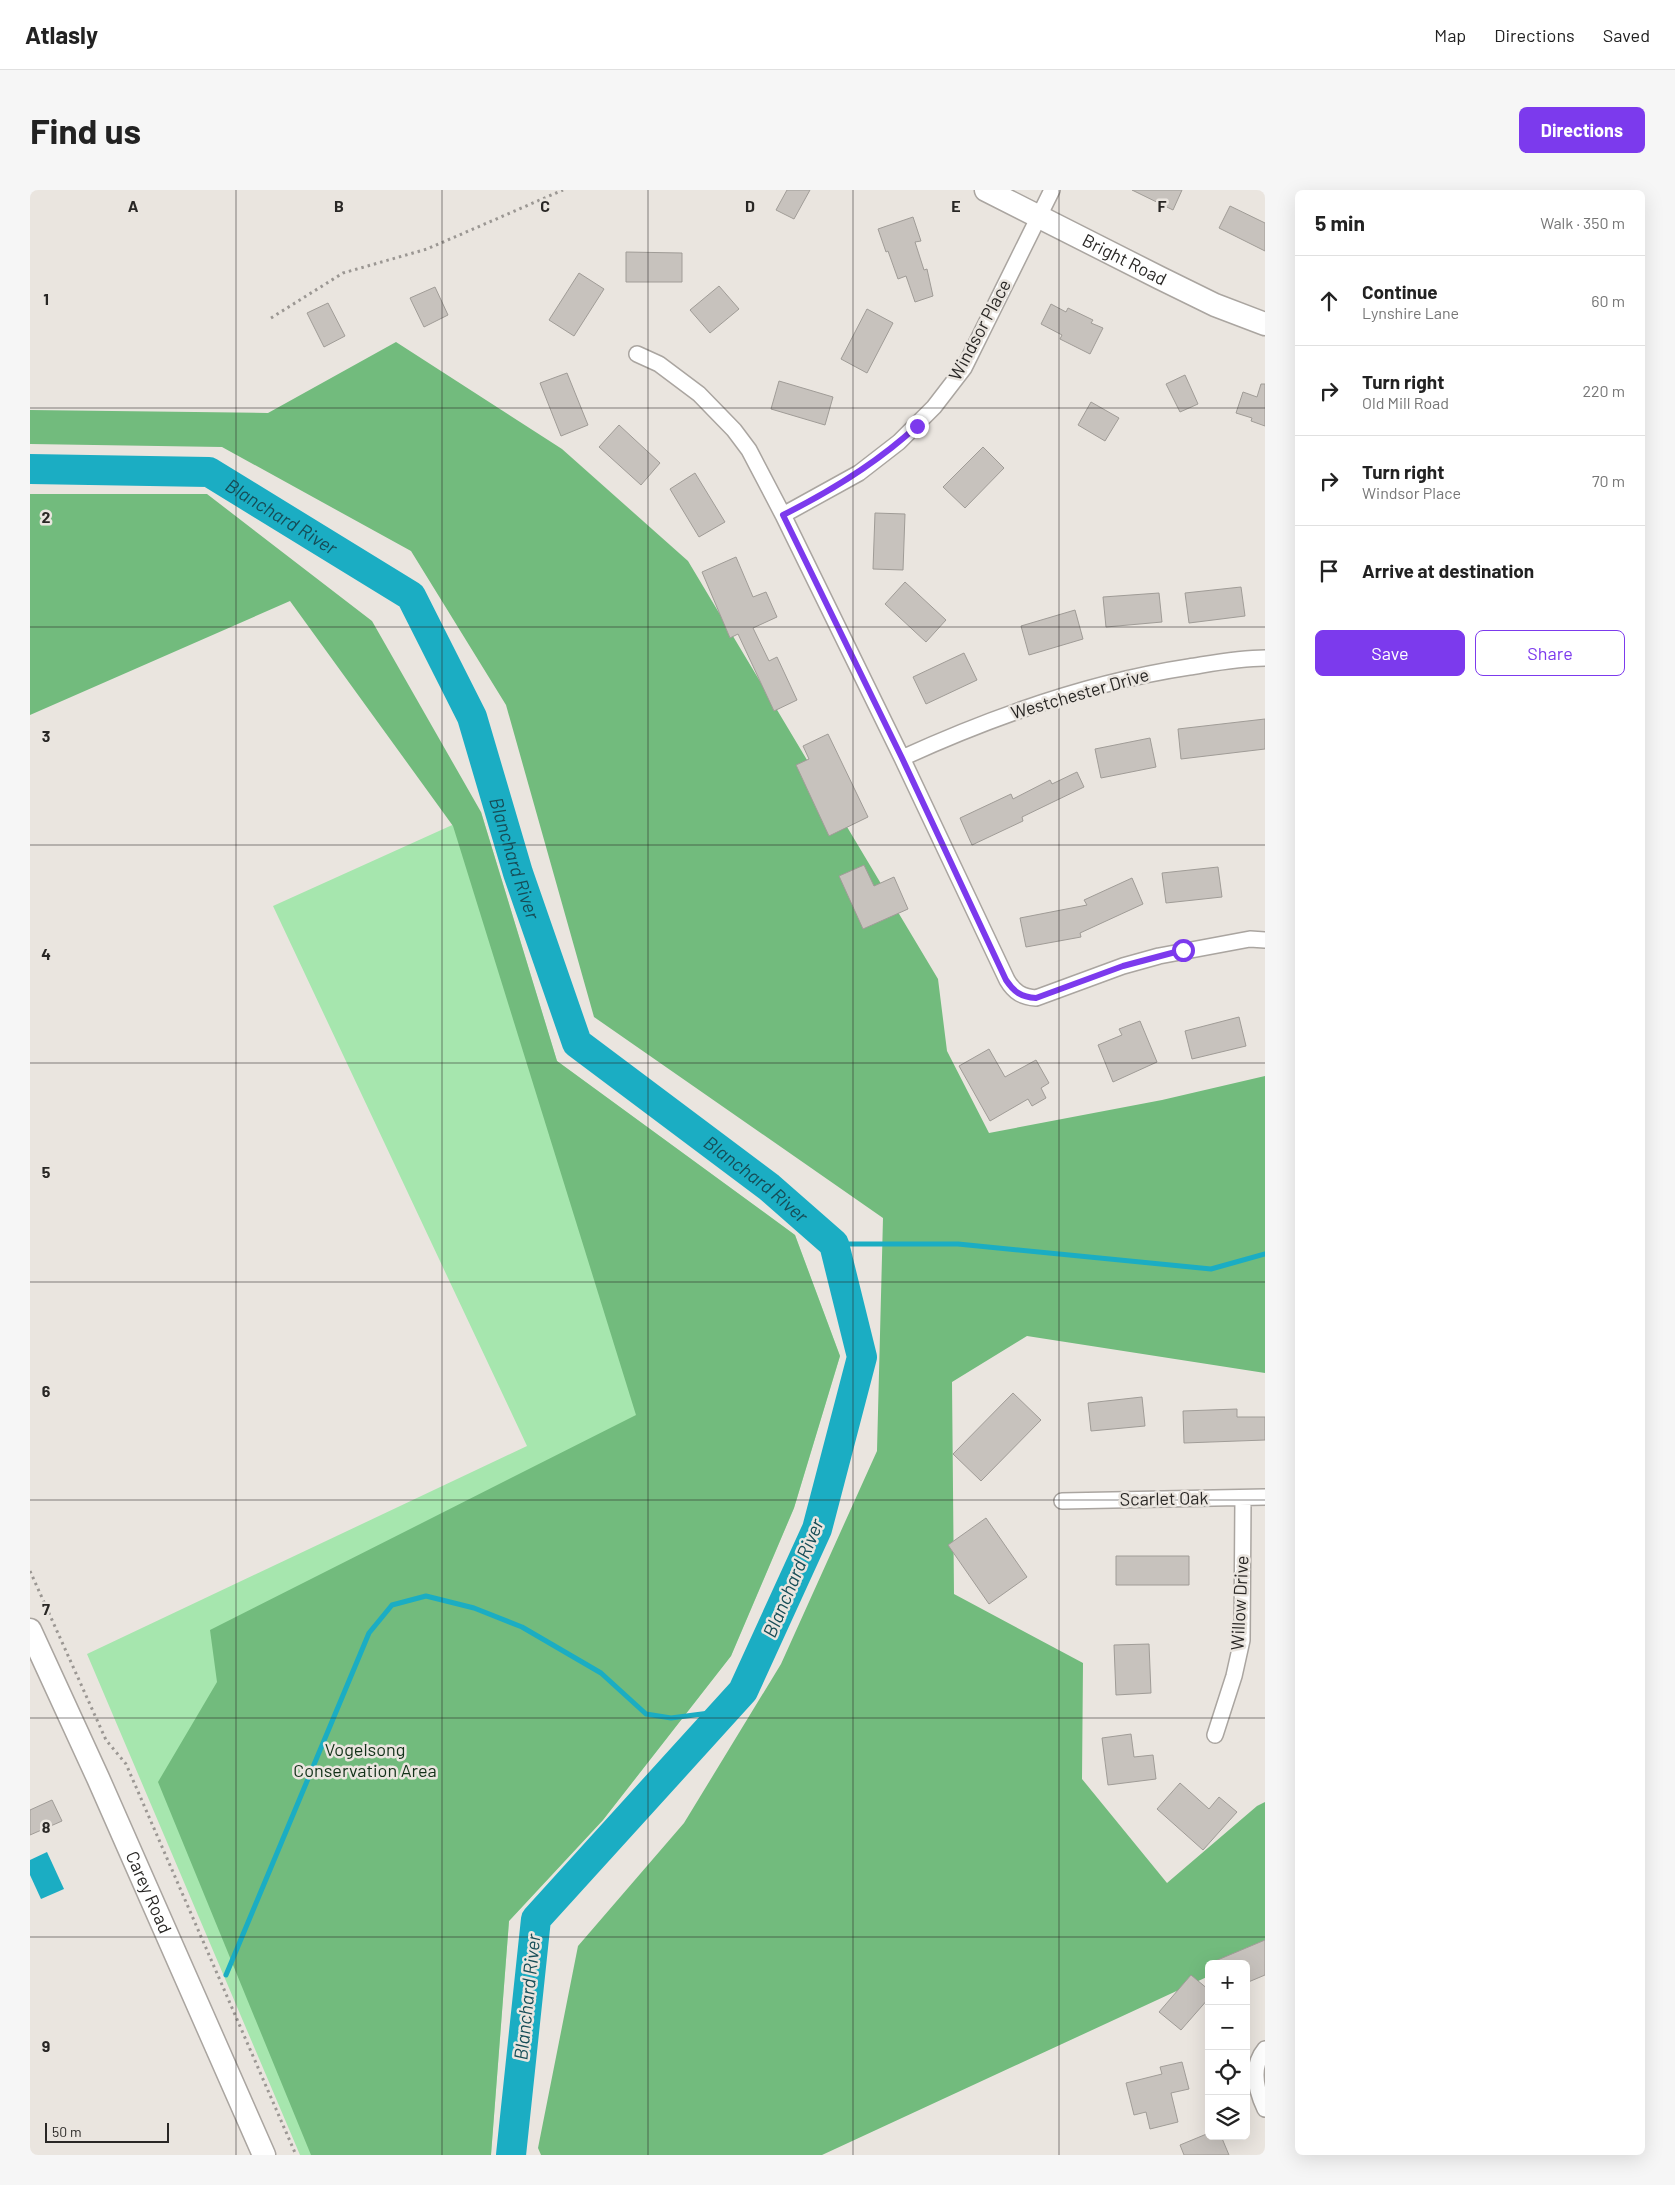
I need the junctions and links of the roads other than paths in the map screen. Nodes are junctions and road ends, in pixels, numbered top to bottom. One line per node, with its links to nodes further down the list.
1 (986, 190): 3 (main road, Bright Road)
2 (1052, 190): 3 (street, Windsor Place)
3 (1038, 217): 4 (main road, Bright Road); 6 (street, Windsor Place)
4 (1265, 324)
5 (637, 354): 6 (street)
6 (783, 515): 8 (street)
7 (1265, 658): 8 (street, Westchester Drive)
8 (902, 758): 9 (street)
9 (1265, 940)
10 (1265, 1497): 11 (street, Scarlet Oak)
11 (1243, 1498): 12 (street, Scarlet Oak); 14 (street, Willow Drive)
12 (1062, 1501)
13 (30, 1630): 17 (main road, Carey Road)
14 (1215, 1735)
15 (1265, 2049): 16 (street)
16 (1265, 2109)
17 (264, 2155)

